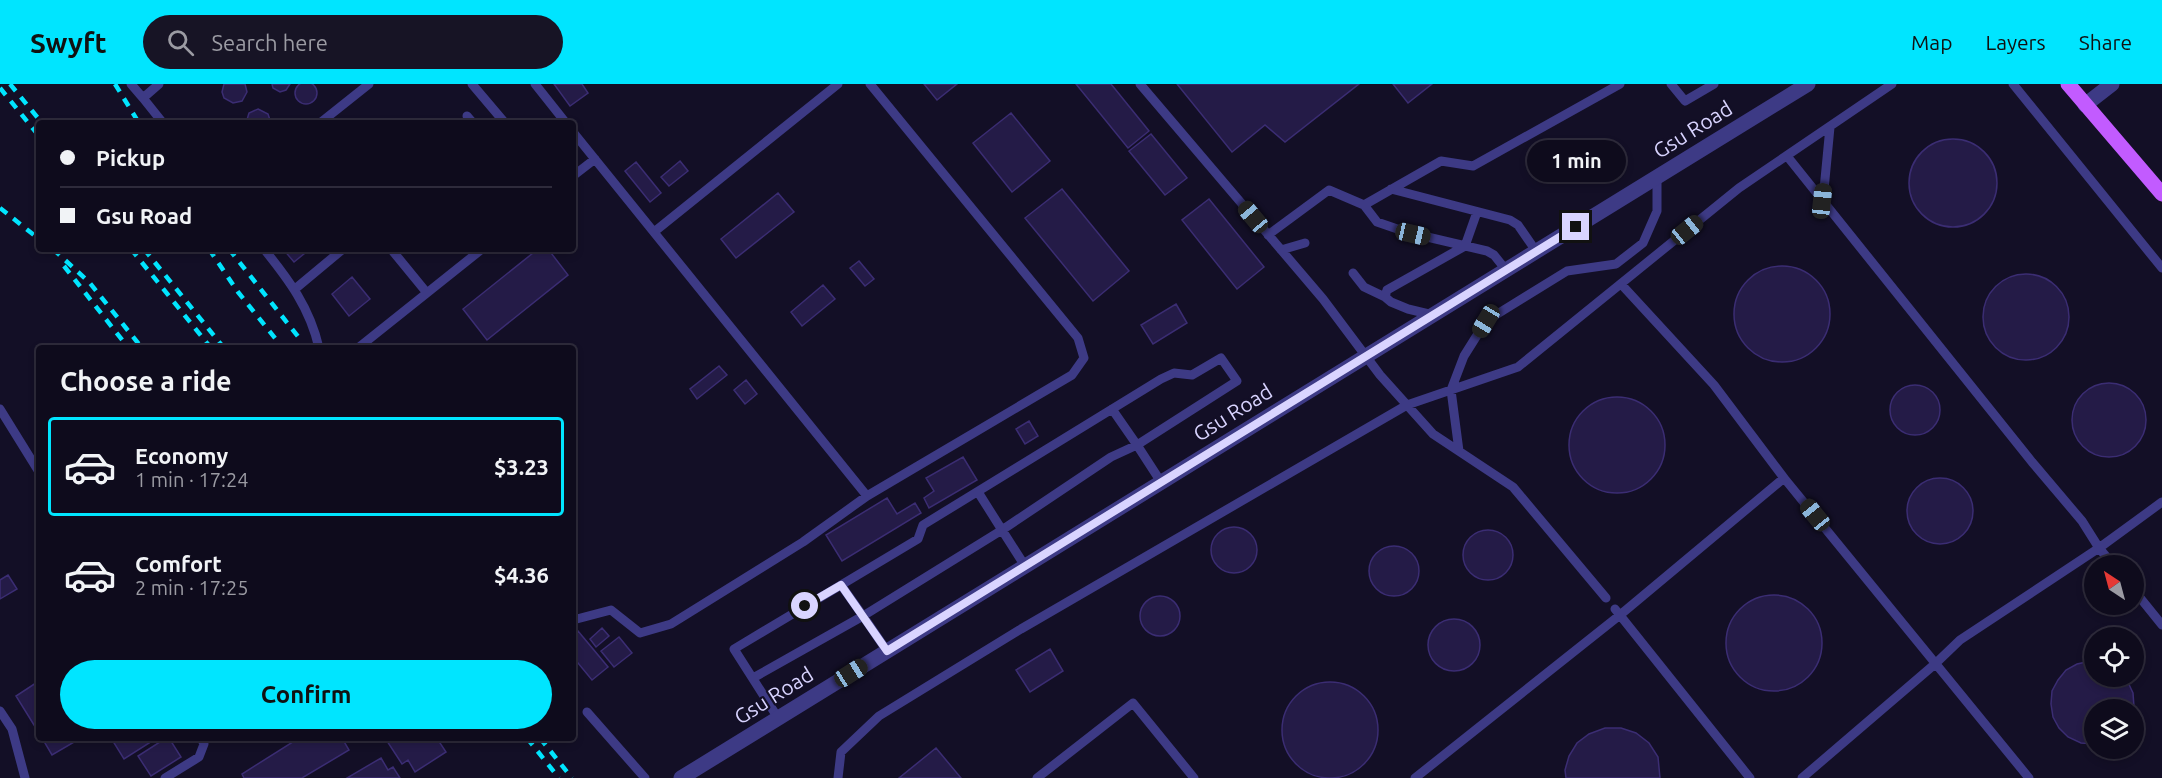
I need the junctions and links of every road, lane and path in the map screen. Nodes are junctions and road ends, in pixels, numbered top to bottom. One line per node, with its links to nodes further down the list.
1 (131, 84): 17 (lane)
2 (159, 84): 17 (lane)
3 (369, 84): 20 (lane)
4 (472, 84): 21 (lane)
5 (535, 84): 22 (lane)
6 (838, 84): 34 (lane)
7 (870, 84): 65 (lane)
8 (1140, 84): 35 (lane)
9 (1620, 84): 29 (lane)
10 (1671, 84): 11 (lane)
11 (1714, 84)
12 (1808, 84): 28 (street, Gsu Road)
13 (1892, 84): 23 (lane)
14 (2013, 84): 44 (lane)
15 (2068, 84): 18 (main road)
16 (2112, 84): 18 (street)
17 (143, 98): 19 (lane)
18 (2085, 105): 30 (main road)
19 (161, 120)
20 (324, 120)
21 (502, 120)
22 (564, 120)
23 (1830, 127): 25 (lane); 31 (lane)
24 (576, 136): 26 (lane)
25 (1787, 156): 31 (lane); 47 (lane)
26 (595, 159): 27 (lane); 34 (lane)
27 (576, 174)
28 (1657, 178): 39 (street, Gsu Road); 55 (lane)
29 (1391, 189): 32 (lane); 33 (lane)
30 (2162, 194)
31 (1822, 201): 68 (lane)
32 (1364, 205): 35 (lane); 37 (lane)
33 (1478, 212): 37 (lane); 39 (lane)
34 (654, 232): 65 (lane)
35 (1268, 235): 38 (lane)
36 (1305, 243): 38 (lane)
37 (1465, 246): 45 (lane); 50 (lane)
38 (1281, 250): 54 (lane)
39 (1536, 251): 45 (street, Gsu Road)
40 (266, 252): 48 (lane)
41 (339, 252): 48 (lane)
42 (394, 252): 49 (lane)
43 (478, 252): 49 (lane)
44 (2162, 267)
45 (1506, 270): 51 (street, Gsu Road)
46 (1353, 273): 50 (lane)
47 (1621, 284): 55 (lane); 62 (lane)
48 (295, 289): 52 (lane)
49 (427, 293): 53 (lane)
50 (1385, 297): 51 (lane)
51 (1433, 315): 54 (street, Gsu Road)
52 (318, 345)
53 (362, 345)
54 (1366, 356): 56 (lane); 63 (street, Gsu Road)
55 (1451, 390): 56 (lane); 60 (lane)
56 (1407, 405): 60 (lane); 89 (lane)
57 (0, 409): 61 (lane)
58 (1112, 409): 59 (lane); 59 (lane); 64 (lane)
59 (1137, 445): 63 (lane); 67 (lane)
60 (1459, 452): 72 (lane)
61 (36, 467)
62 (1784, 478): 74 (lane); 79 (lane)
63 (1161, 482): 70 (street, Gsu Road)
64 (978, 492): 67 (lane); 71 (lane)
65 (867, 496): 76 (lane)
66 (2162, 502): 68 (lane)
67 (1002, 530): 70 (lane); 75 (lane)
68 (2099, 548): 69 (lane); 79 (lane)
69 (2105, 555)
70 (1025, 566): 78 (street, Gsu Road)
71 (841, 585): 75 (lane); 80 (lane)
72 (1606, 598)
73 (2144, 603): 77 (lane)
74 (1618, 612): 92 (lane); 93 (lane)
75 (863, 616): 78 (lane); 80 (lane)
76 (576, 619)
77 (2162, 625)
78 (887, 651): 83 (street, Gsu Road)
79 (1935, 664): 94 (lane); 95 (lane)
80 (753, 678): 83 (lane)
81 (0, 711): 85 (lane)
82 (587, 712): 87 (lane)
83 (778, 718): 88 (street, Gsu Road)
84 (202, 741): 86 (lane)
85 (25, 778)
86 (165, 778)
87 (645, 778)
88 (681, 778)
89 (838, 778)
90 (1037, 778): 91 (lane)
91 (1194, 778)
92 (1415, 778)
93 (1750, 778)
94 (1802, 778)
95 (2029, 778)

